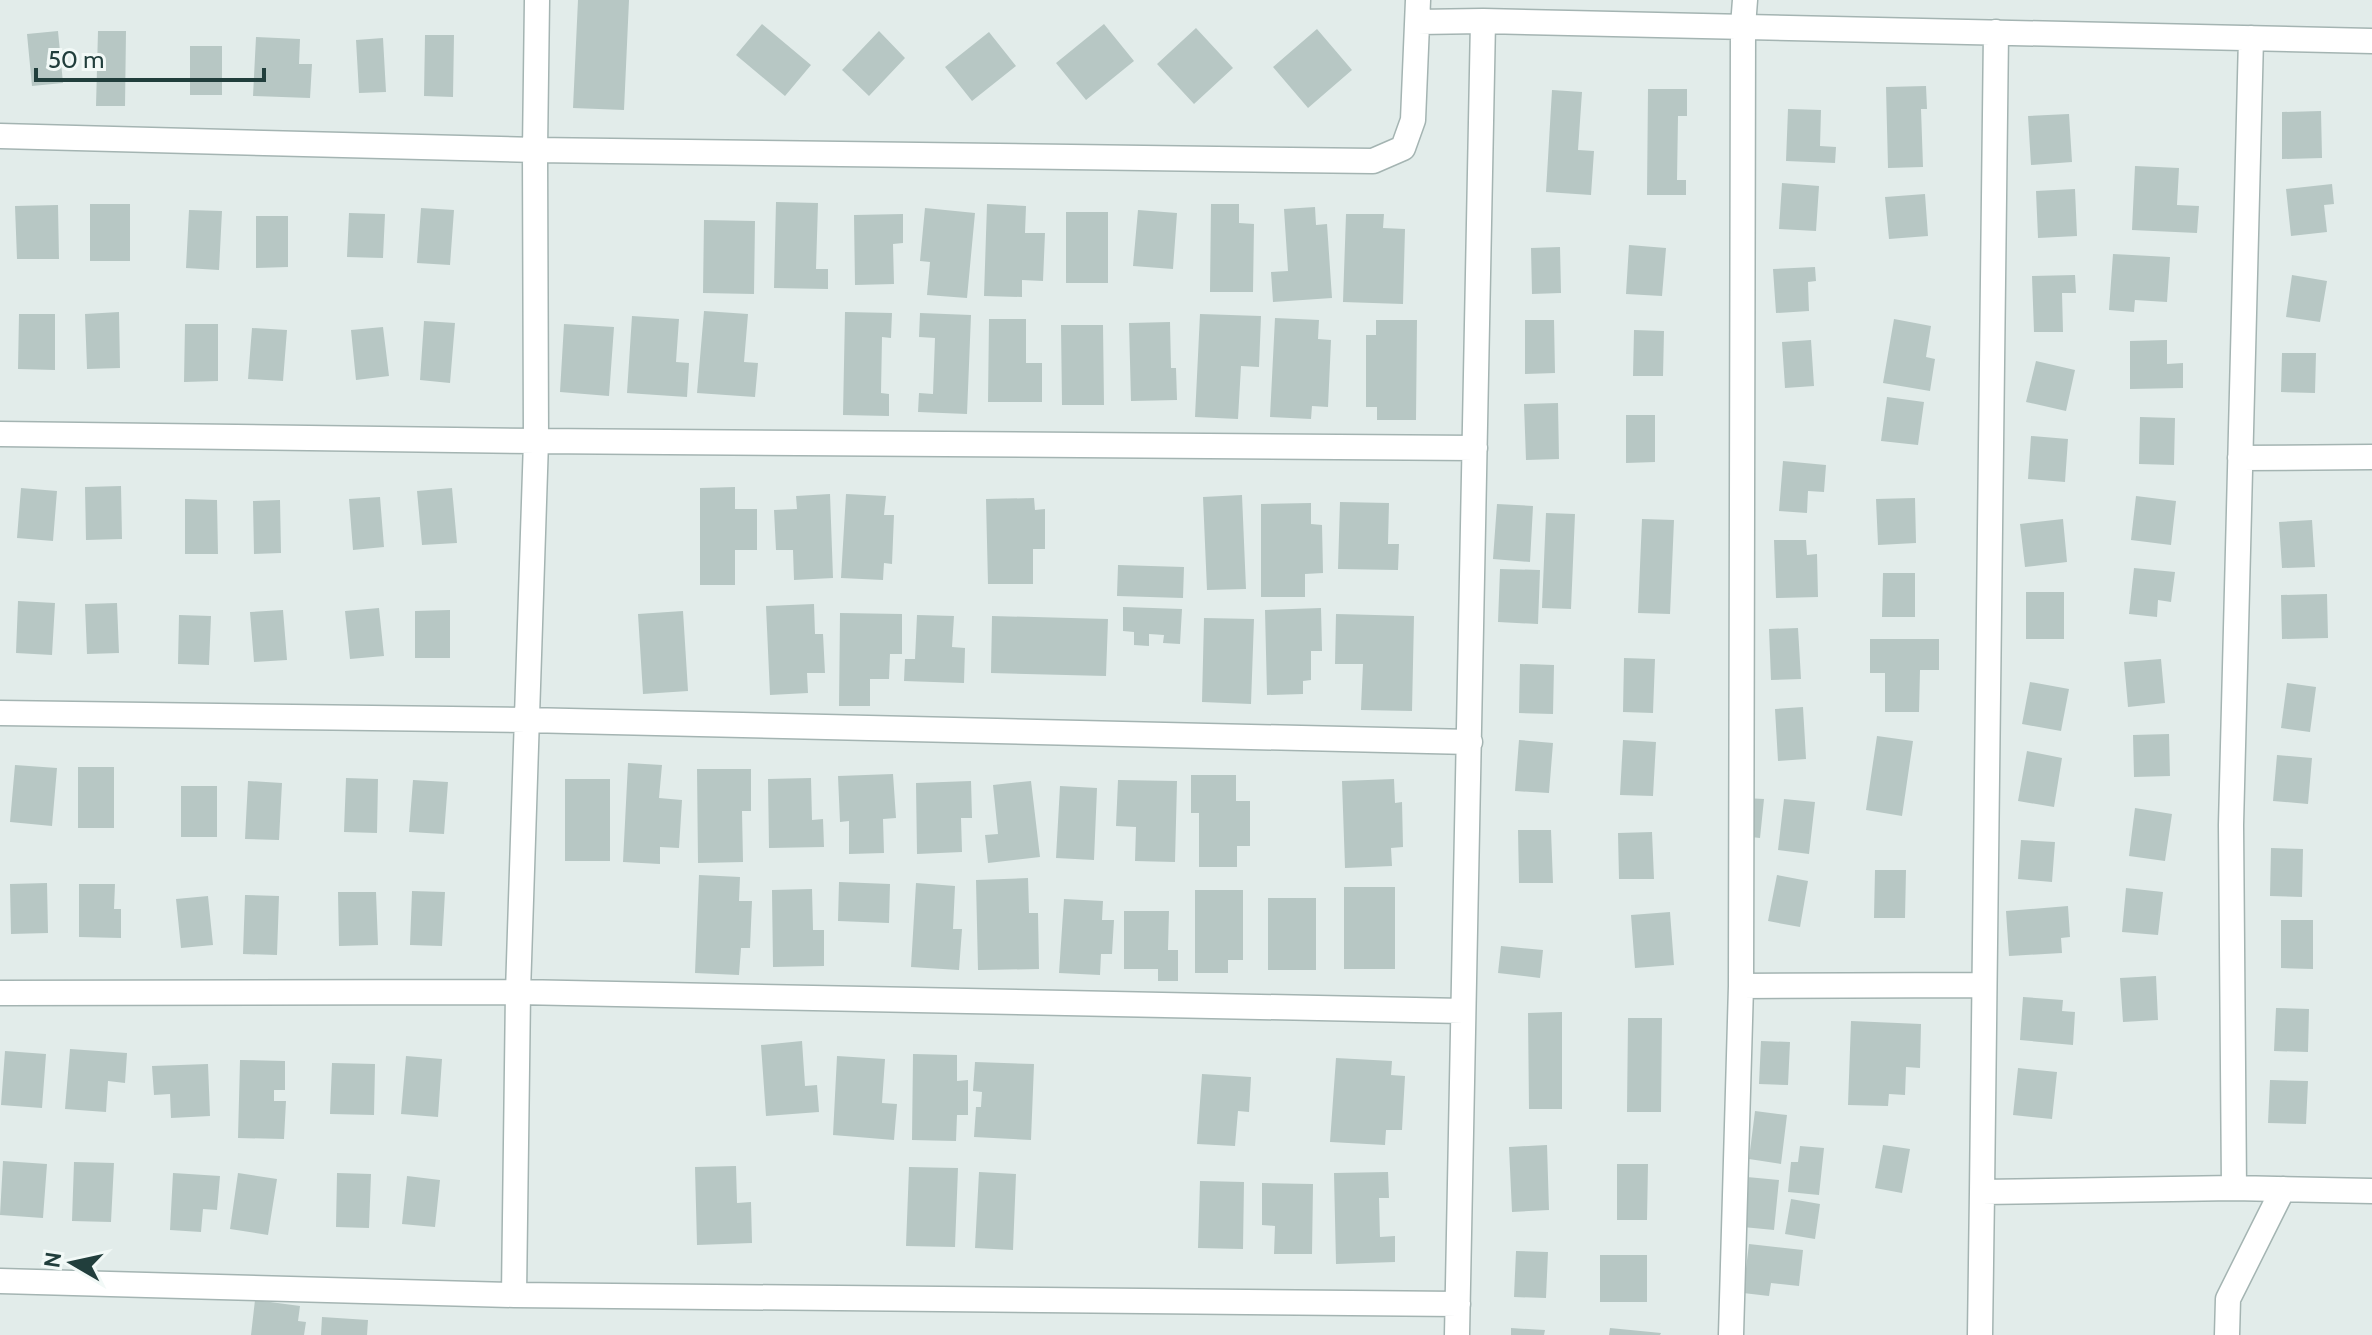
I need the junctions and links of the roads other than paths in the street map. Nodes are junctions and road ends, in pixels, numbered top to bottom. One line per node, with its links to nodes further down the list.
1 (537, 0): 10 (street)
2 (1745, 0): 5 (street)
3 (1418, 11): 4 (street); 10 (street)
4 (1483, 21): 5 (street); 13 (street)
5 (1743, 26): 6 (street); 20 (street)
6 (1996, 32): 7 (street); 19 (street)
7 (2251, 38): 8 (street); 15 (street)
8 (2372, 41)
9 (0, 136): 10 (street)
10 (535, 150): 12 (street)
11 (0, 434): 12 (street)
12 (536, 441): 13 (street); 17 (street)
13 (1475, 448): 18 (street)
14 (2372, 457): 15 (street)
15 (2240, 458): 24 (street)
16 (0, 713): 17 (street)
17 (526, 720): 18 (street); 21 (street)
18 (1470, 742): 23 (street)
19 (1984, 985): 20 (street); 27 (street)
20 (1741, 986): 32 (street)
21 (518, 992): 22 (street); 23 (street); 29 (street)
22 (0, 993)
23 (1463, 1011): 30 (street)
24 (2234, 1188): 25 (street); 27 (street)
25 (2283, 1189): 26 (street); 34 (street)
26 (2372, 1191)
27 (1982, 1192): 33 (street)
28 (0, 1281): 29 (street)
29 (514, 1295): 30 (street)
30 (1458, 1304): 31 (street)
31 (1457, 1335)
32 (1731, 1335)
33 (1980, 1335)
34 (2227, 1335)

